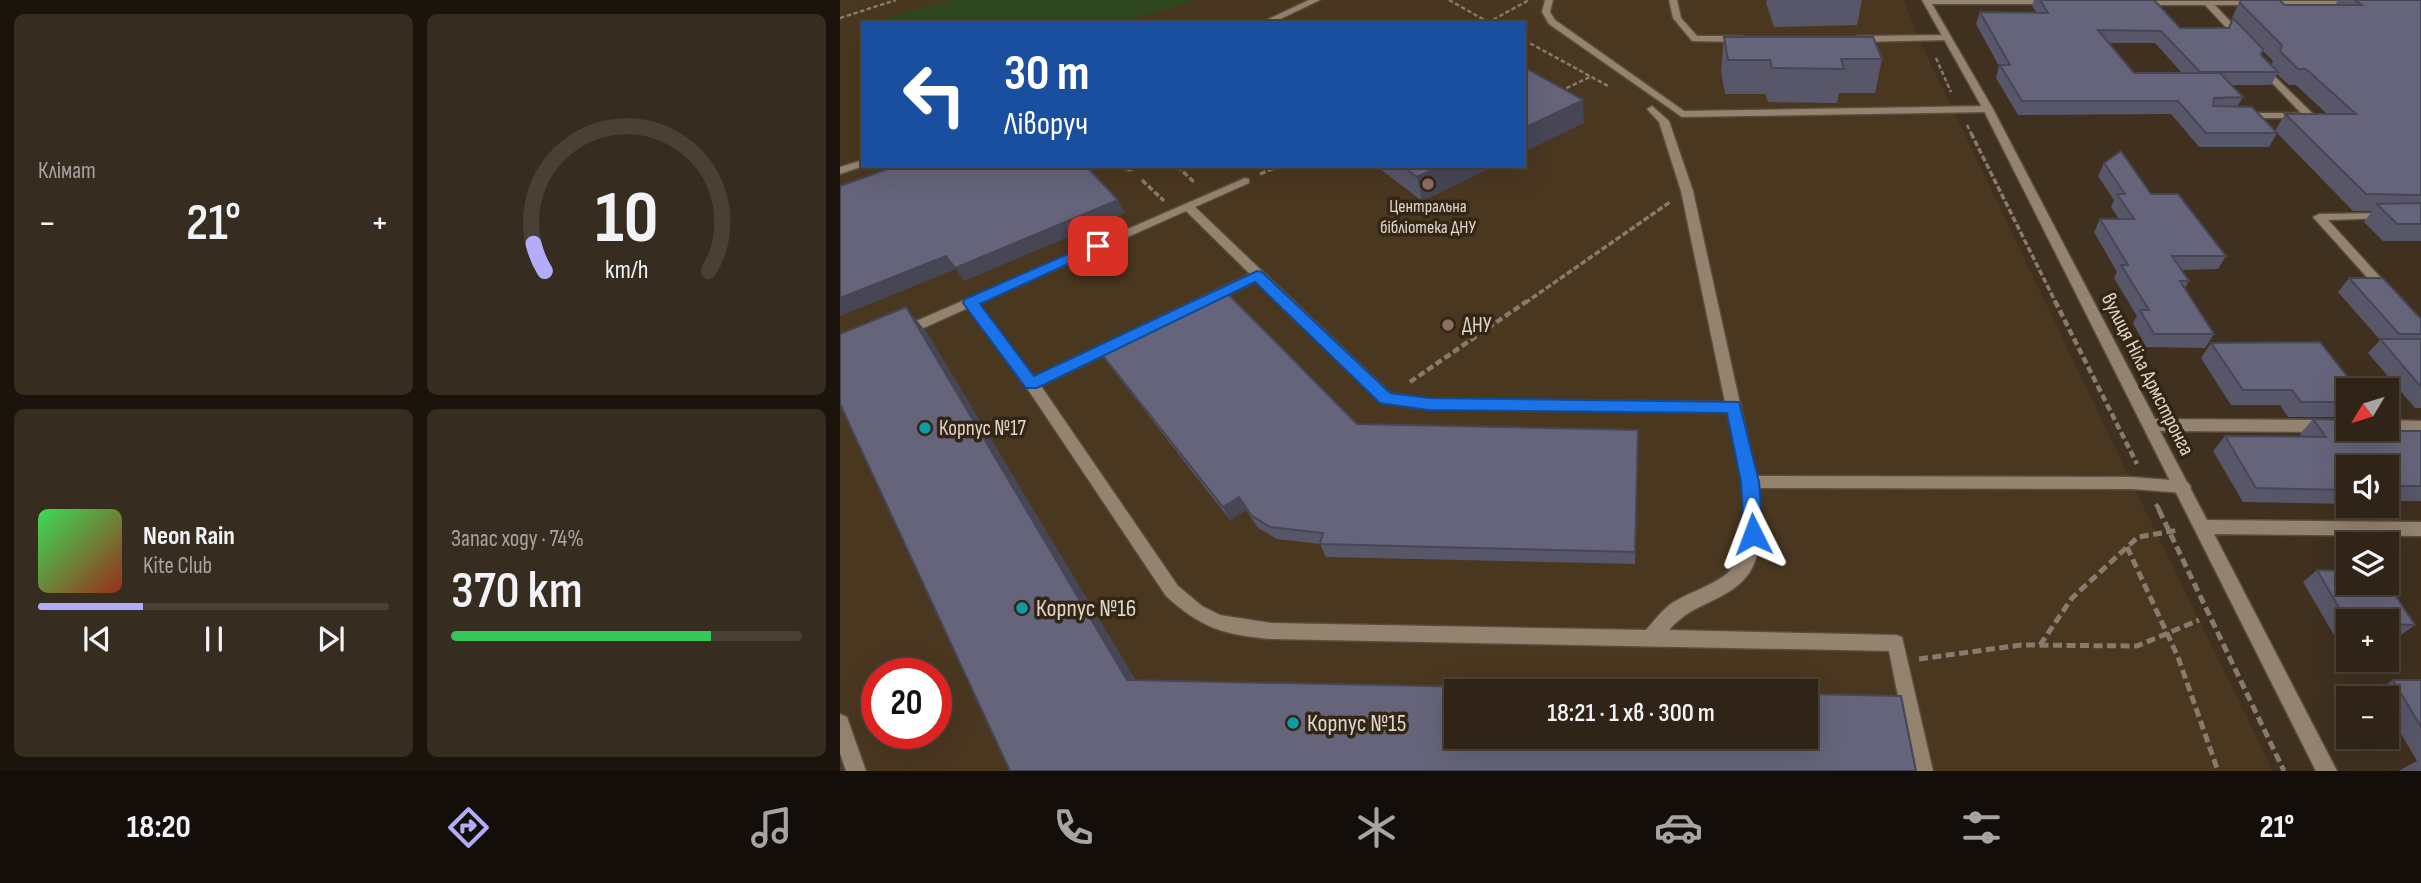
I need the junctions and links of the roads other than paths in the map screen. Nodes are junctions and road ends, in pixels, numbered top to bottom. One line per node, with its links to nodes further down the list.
1 (1316, 0): 9 (street)
2 (1549, 0): 15 (street)
3 (1674, 0): 11 (street)
4 (1926, 1): 5 (street); 10 (street, вулиця Ніла Армстронга)
5 (2059, 3)
6 (2125, 3): 7 (street)
7 (2208, 3): 8 (street); 13 (street)
8 (2368, 3)
9 (1269, 21)
10 (1946, 38): 12 (street); 15 (street, вулиця Ніла Армстронга)
11 (1748, 39)
12 (1852, 39)
13 (2247, 43)
14 (2256, 53): 17 (street)
15 (1988, 108): 29 (street, вулиця Ніла Армстронга)
16 (1652, 109): 28 (street)
17 (2226, 116)
18 (861, 164): 19 (street)
19 (840, 171)
20 (1245, 181): 21 (street)
21 (1180, 208): 23 (street); 25 (street)
22 (2407, 216): 24 (street)
23 (1257, 276): 27 (street); 28 (street)
24 (2393, 299)
25 (971, 303): 26 (street); 27 (street)
26 (887, 338)
27 (1032, 384): 37 (street)
28 (1734, 407): 33 (street)
29 (2150, 425): 30 (street); 34 (street, вулиця Ніла Армстронга)
30 (2336, 426)
31 (2399, 426): 32 (street)
32 (2421, 427)
33 (1750, 482): 34 (street); 37 (street)
34 (2183, 487): 35 (street, вулиця Ніла Армстронга)
35 (2204, 527): 36 (street); 41 (street, вулиця Ніла Армстронга)
36 (2421, 529)
37 (1652, 636): 40 (street)
38 (840, 724): 39 (street)
39 (856, 771)
40 (1923, 771)
41 (2327, 771)

